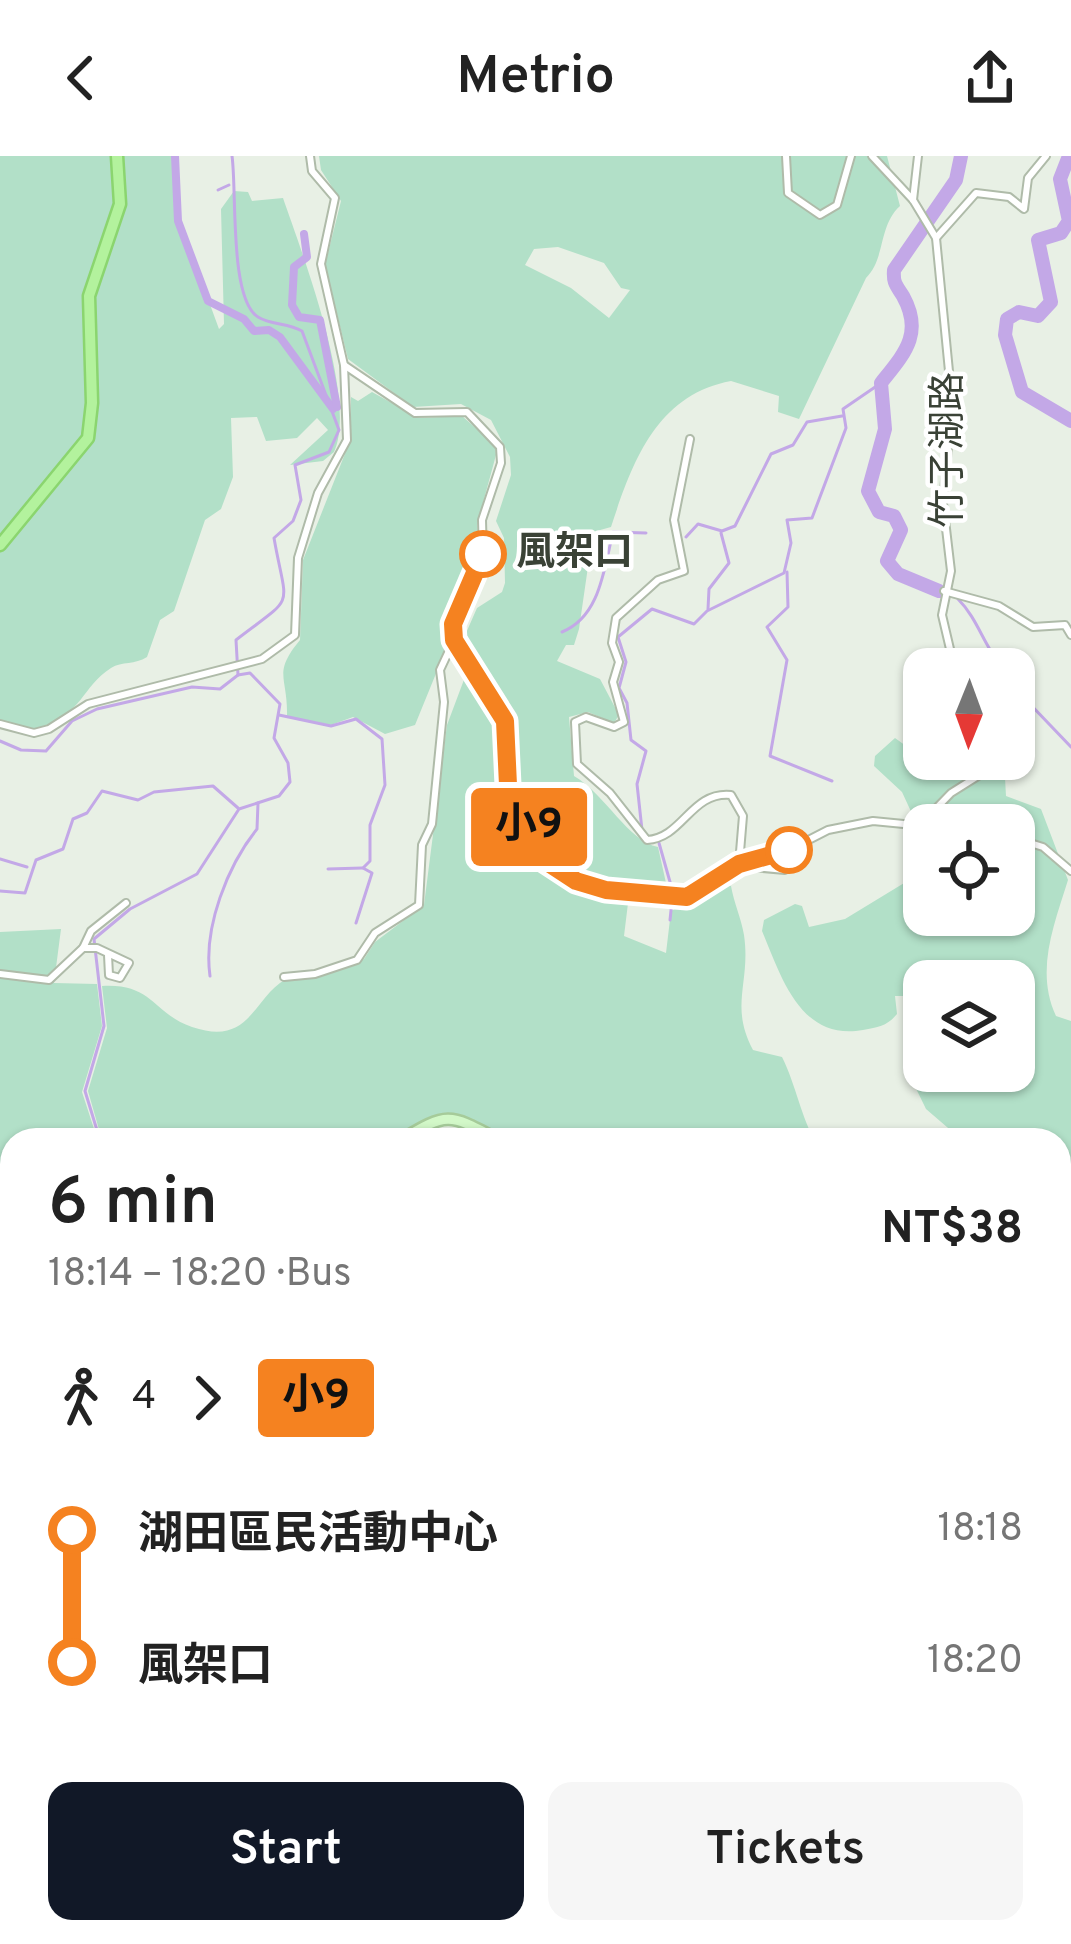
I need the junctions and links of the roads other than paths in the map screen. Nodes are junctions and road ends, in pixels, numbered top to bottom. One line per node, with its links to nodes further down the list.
1 (117, 156): 12 (main road)
2 (310, 156): 10 (street)
3 (786, 156): 4 (street)
4 (851, 156)
5 (872, 156): 8 (street, 竹子湖路)
6 (919, 156): 8 (street)
7 (1046, 156): 9 (street)
8 (913, 200): 9 (street, 竹子湖路)
9 (936, 238): 13 (street, 竹子湖路)
10 (344, 365): 15 (street); 17 (street)
11 (690, 439): 22 (street)
12 (0, 545)
13 (944, 591): 14 (street); 16 (street, 竹子湖路)
14 (1071, 635)
15 (454, 640): 22 (street); 29 (street)
16 (950, 648)
17 (0, 724)
18 (972, 780): 19 (street)
19 (941, 804)
20 (903, 824): 22 (street)
21 (1035, 845): 24 (street)
22 (739, 864): 23 (street)
23 (785, 870)
24 (1071, 871)
25 (126, 903): 26 (street)
26 (89, 948): 27 (street); 28 (street)
27 (108, 955): 27 (street)
28 (0, 974)
29 (284, 977)
30 (419, 1128): 31 (main road)
31 (474, 1128)

